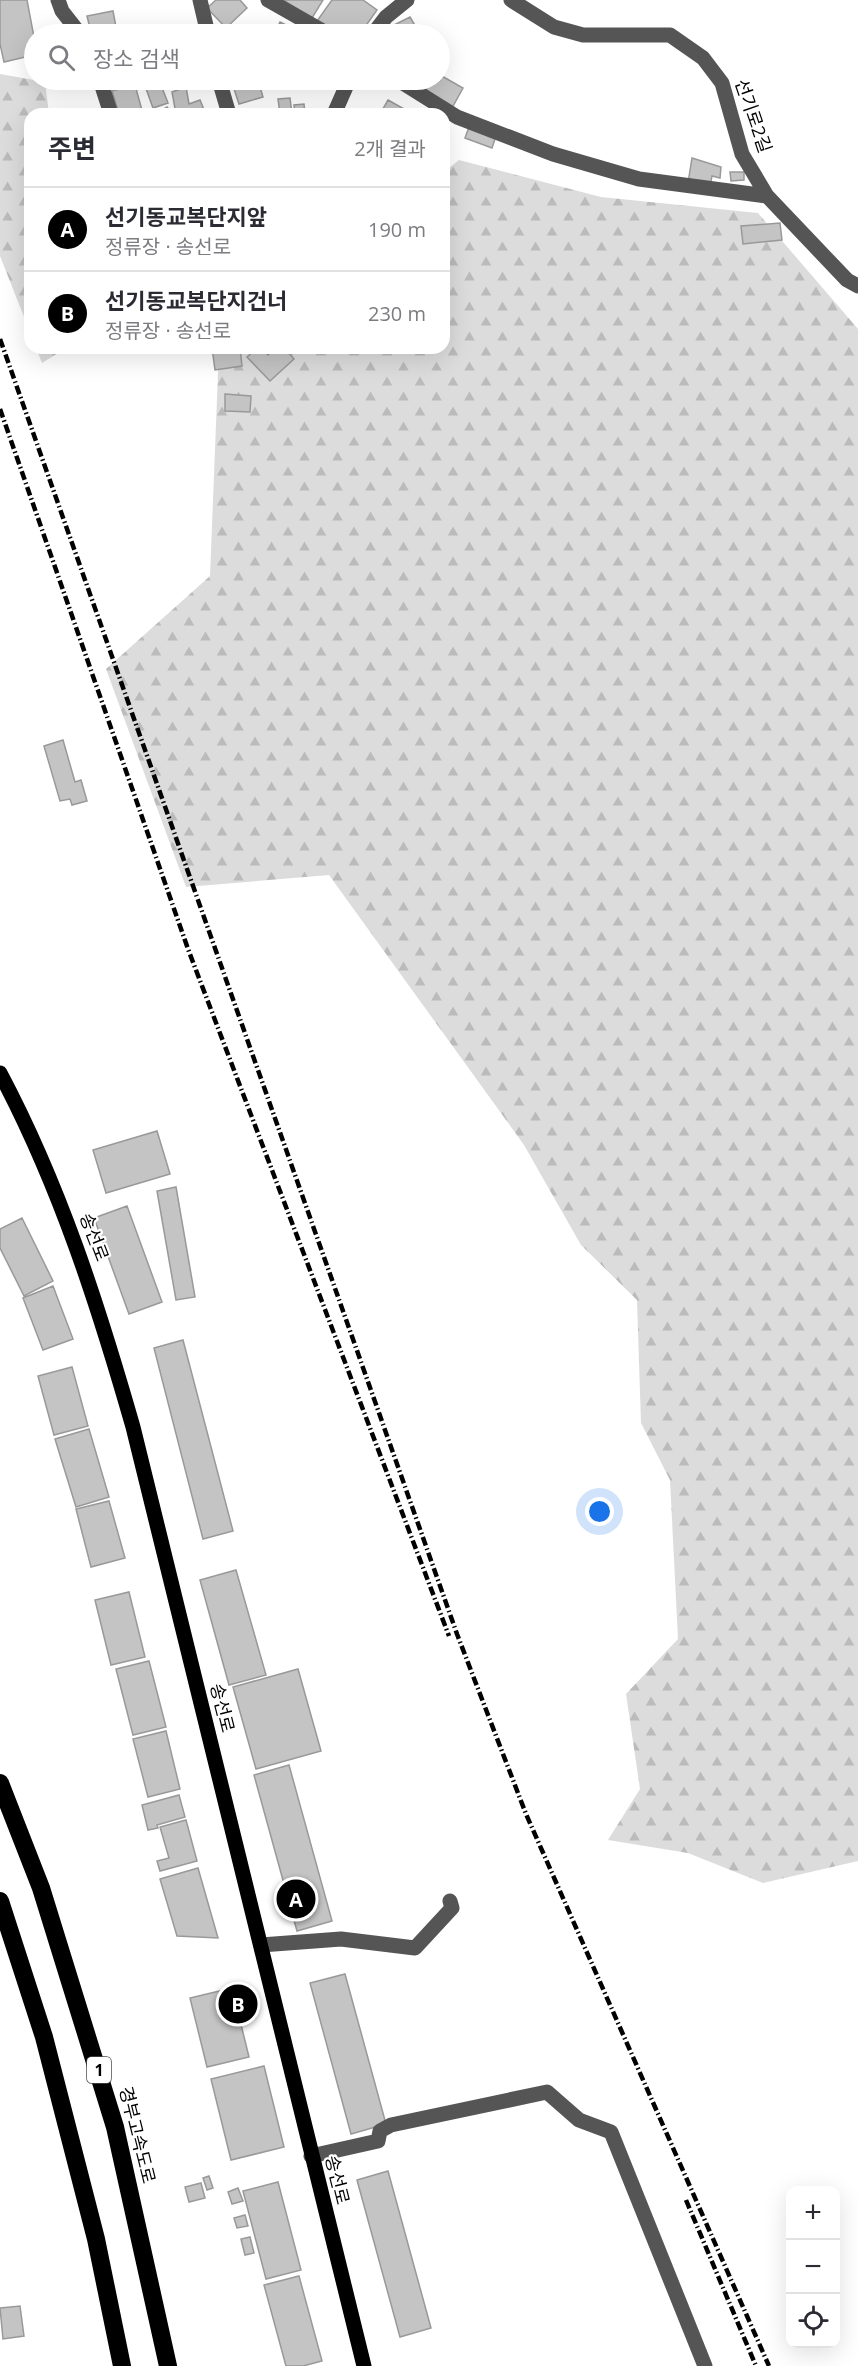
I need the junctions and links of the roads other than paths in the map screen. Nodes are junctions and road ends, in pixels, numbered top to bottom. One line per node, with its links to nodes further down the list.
1 (58, 0): 6 (street)
2 (200, 0): 7 (street)
3 (268, 0): 8 (street)
4 (407, 0): 9 (street)
5 (511, 0): 19 (street, 선기로2길)
6 (72, 24)
7 (206, 24)
8 (310, 24)
9 (381, 24)
10 (103, 90): 14 (street)
11 (222, 90): 15 (street)
12 (345, 90): 16 (street)
13 (414, 90): 17 (street)
14 (109, 108)
15 (227, 108)
16 (337, 108)
17 (443, 108)
18 (450, 113): 19 (street)
19 (767, 196): 20 (street, 선기로2길)
20 (858, 286)
21 (0, 1073): 25 (main road, 송선로)
22 (0, 1783): 28 (highway, 경부고속도로 / 1)
23 (0, 1901): 27 (highway)
24 (450, 1901): 25 (street)
25 (261, 1945): 26 (main road, 송선로)
26 (311, 2156): 29 (main road, 송선로); 30 (street)
27 (122, 2366)
28 (168, 2366)
29 (364, 2366)
30 (705, 2366)

